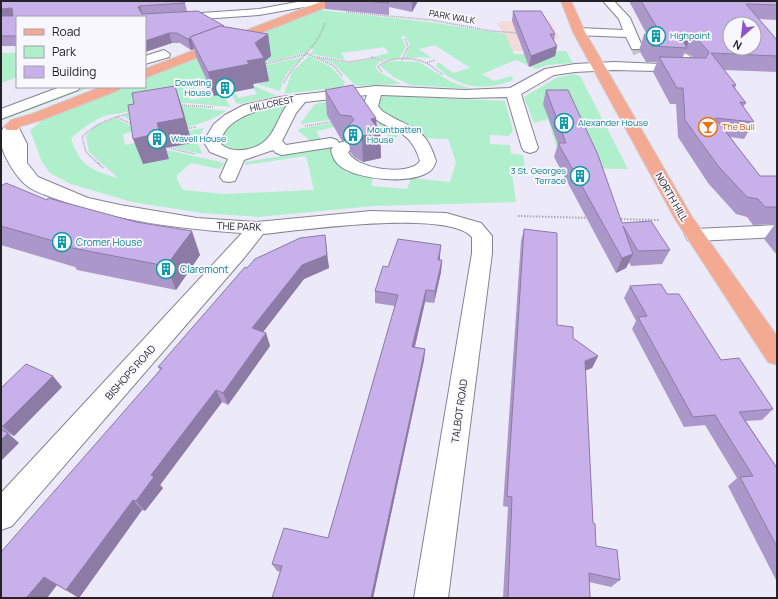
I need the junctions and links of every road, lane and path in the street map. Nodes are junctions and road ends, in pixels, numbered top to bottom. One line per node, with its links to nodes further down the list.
1 (268, 1): 6 (street)
2 (321, 1): 6 (street)
3 (333, 1): 28 (main road)
4 (566, 1): 10 (main road, NORTH HILL)
5 (608, 1): 12 (street)
6 (285, 8): 8 (street)
7 (341, 12): 11 (path, PARK WALK)
8 (146, 20)
9 (325, 24): 15 (path)
10 (579, 32): 12 (street); 27 (main road, NORTH HILL)
11 (520, 33)
12 (631, 34): 26 (street)
13 (404, 38): 21 (path)
14 (164, 54): 20 (street)
15 (308, 54): 16 (path); 25 (path); 30 (path)
16 (314, 57): 19 (path); 29 (path)
17 (370, 57): 19 (path)
18 (684, 57): 26 (street)
19 (374, 58): 23 (path)
20 (146, 60)
21 (402, 60)
22 (435, 60): 24 (path)
23 (383, 61)
24 (426, 63)
25 (259, 65)
26 (614, 66): 27 (street, HILLCREST)
27 (598, 67): 34 (street, HILLCREST); 58 (main road, NORTH HILL)
28 (146, 74)
29 (343, 77)
30 (284, 85)
31 (70, 88): 39 (street)
32 (111, 88): 45 (main road)
33 (376, 90): 34 (street, HILLCREST); 35 (street, HILLCREST); 47 (street)
34 (512, 92): 49 (street)
35 (301, 98): 47 (street, HILLCREST); 50 (street, HILLCREST)
36 (173, 105): 37 (path)
37 (219, 108)
38 (137, 112): 40 (path)
39 (1, 114)
40 (116, 116): 42 (path); 52 (path)
41 (331, 122): 43 (path)
42 (136, 126)
43 (303, 126)
44 (197, 127): 46 (path)
45 (6, 129): 59 (street, THE PARK)
46 (183, 130)
47 (274, 142): 50 (street, HILLCREST)
48 (169, 148): 51 (path)
49 (530, 148)
50 (238, 155): 53 (street)
51 (201, 156)
52 (103, 168)
53 (229, 177)
54 (518, 216): 55 (path)
55 (597, 218)
56 (613, 219): 58 (path)
57 (474, 227): 59 (street, THE PARK); 63 (street, TALBOT ROAD)
58 (689, 227): 60 (street); 61 (main road, NORTH HILL)
59 (257, 228): 62 (street, BISHOPS ROAD)
60 (777, 231)
61 (777, 355)
62 (1, 515)
63 (431, 598)

